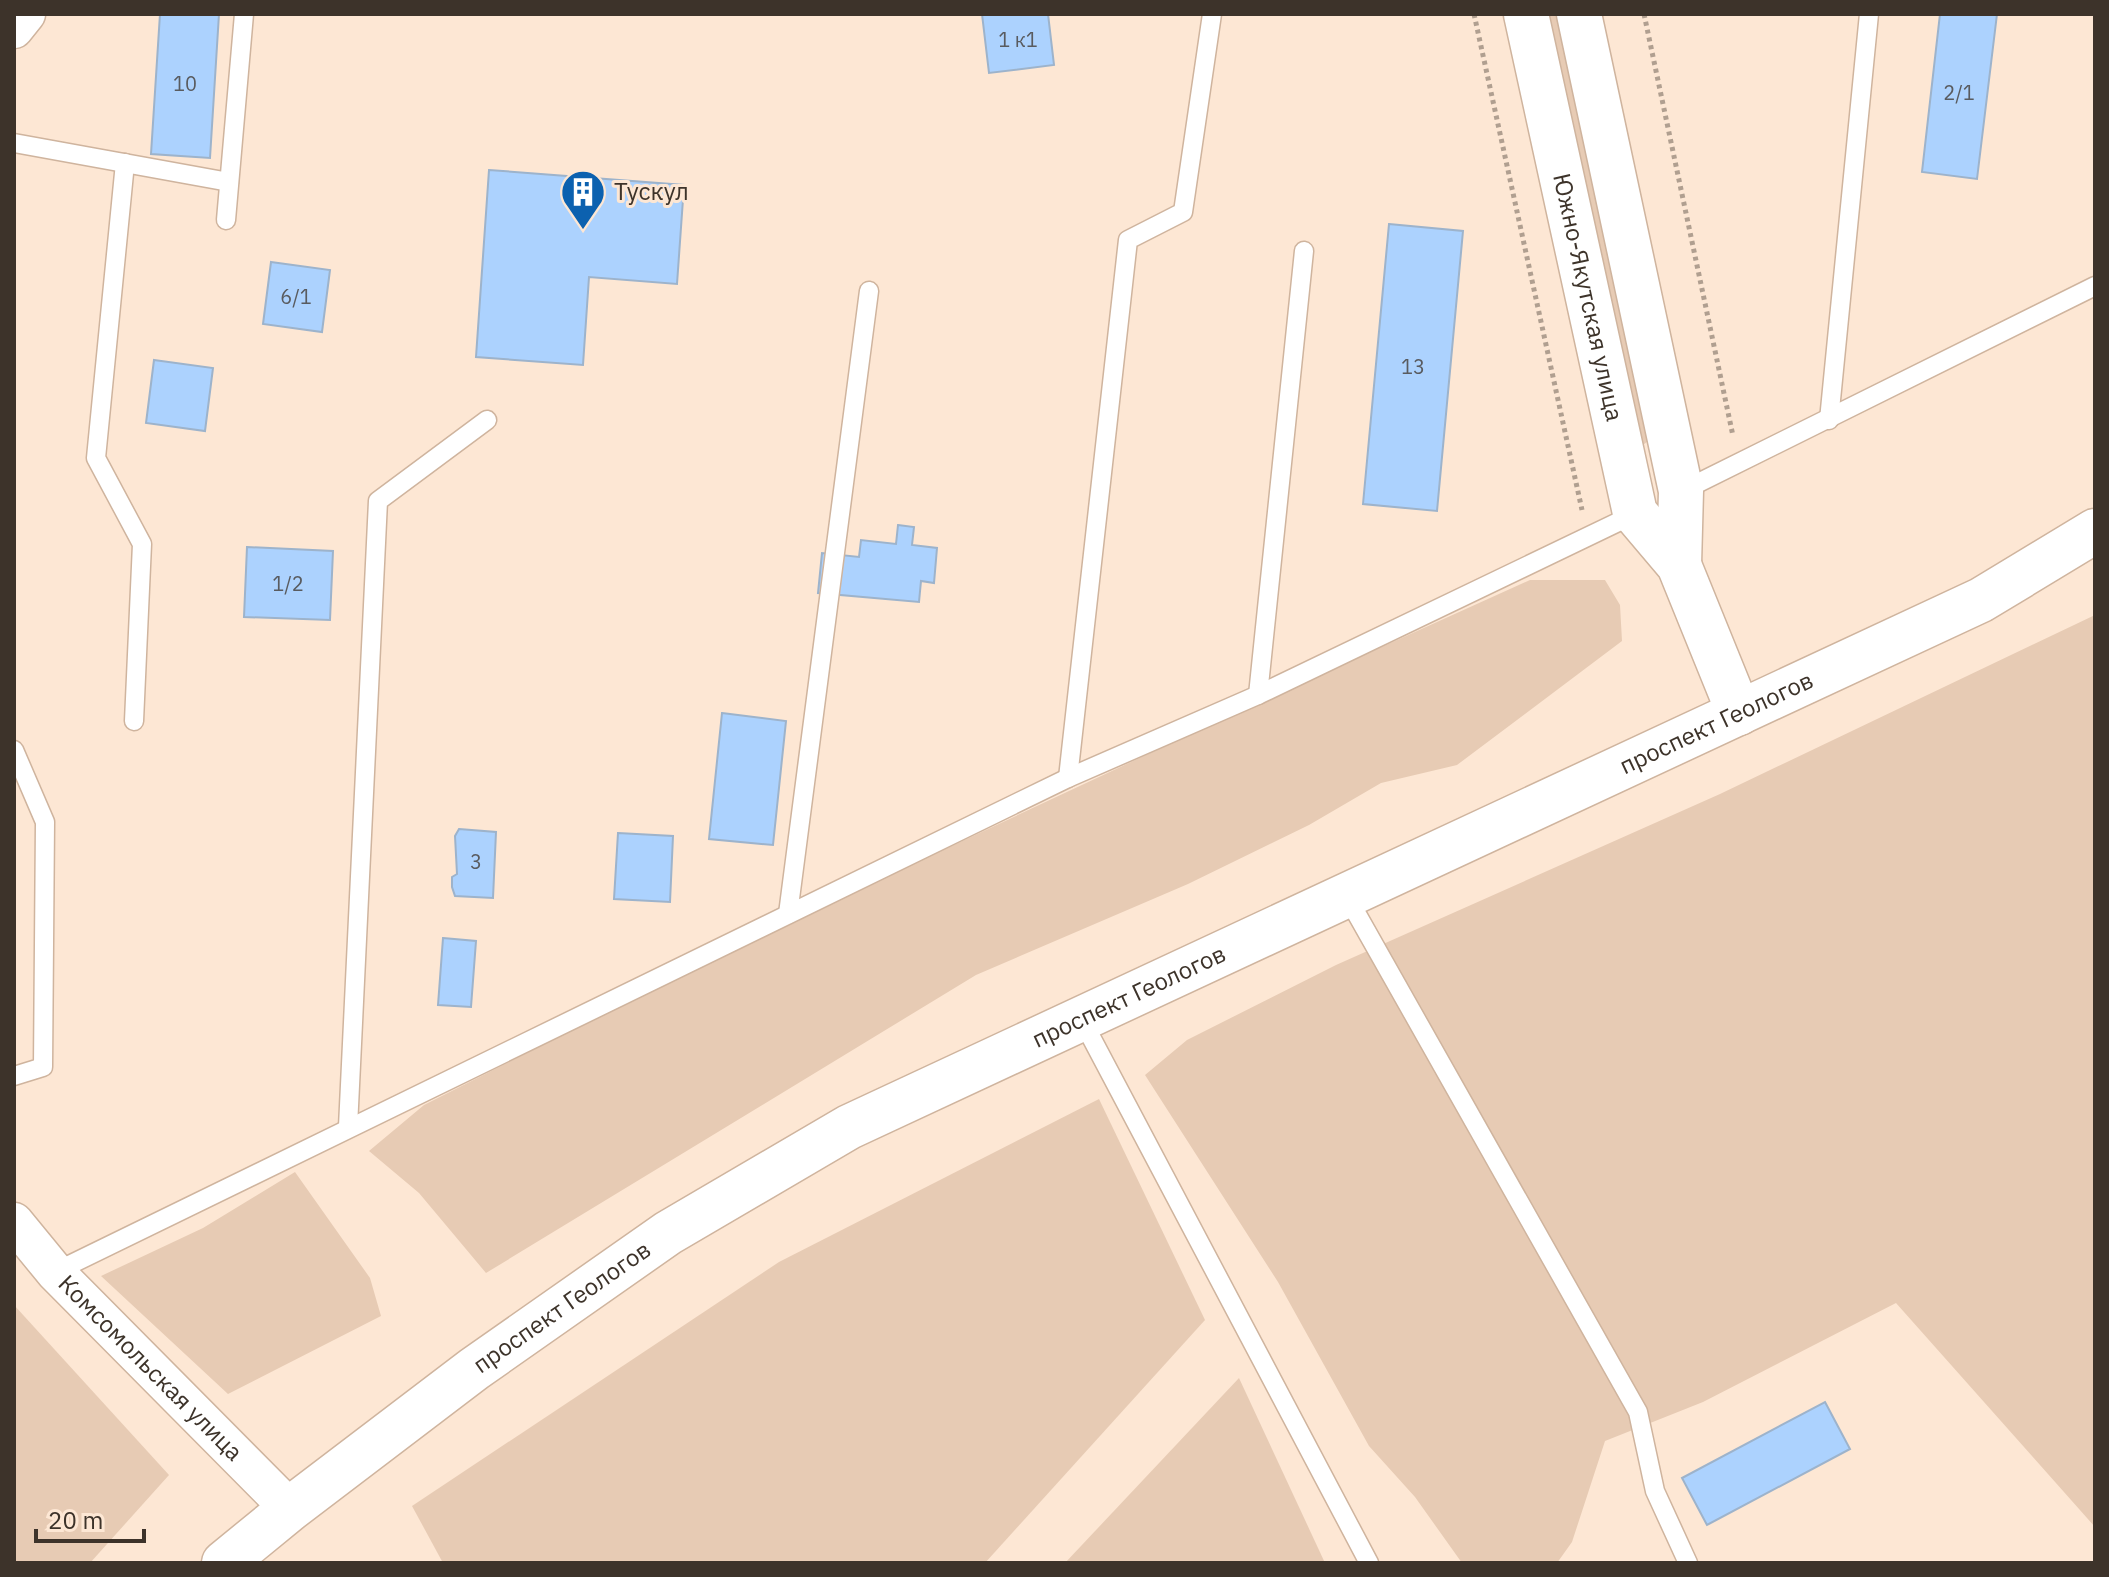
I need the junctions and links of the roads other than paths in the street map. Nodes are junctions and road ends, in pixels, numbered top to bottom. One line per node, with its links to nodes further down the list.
1 (26, 14): 7 (street)
2 (244, 14): 10 (lane)
3 (1212, 14): 25 (lane)
4 (1526, 14): 18 (main road, Южно-Якутская улица)
5 (1579, 14): 17 (main road, Южно-Якутская улица)
6 (1869, 14): 16 (lane)
7 (14, 29)
8 (18, 149): 9 (lane)
9 (125, 163): 10 (lane); 23 (lane)
10 (229, 182): 11 (lane)
11 (226, 220)
12 (1304, 251): 21 (lane)
13 (2095, 286): 16 (lane)
14 (869, 291): 27 (lane)
15 (487, 420): 30 (lane)
16 (1829, 420): 17 (lane)
17 (1681, 491): 18 (lane); 20 (main road, Южно-Якутская улица)
18 (1635, 513): 20 (main road, Южно-Якутская улица); 21 (lane)
19 (2095, 531): 22 (main road, проспект Геологов)
20 (1679, 565): 22 (main road, Южно-Якутская улица)
21 (1258, 695): 25 (lane)
22 (1739, 713): 26 (main road, проспект Геологов)
23 (134, 721)
24 (14, 750): 29 (lane)
25 (1068, 778): 27 (lane)
26 (1346, 895): 28 (main road, проспект Геологов); 36 (lane)
27 (788, 914): 30 (lane)
28 (1082, 1020): 33 (main road, проспект Геологов); 35 (lane)
29 (14, 1076)
30 (348, 1127): 32 (lane)
31 (14, 1222): 32 (street, Комсомольская улица)
32 (55, 1272): 33 (street, Комсомольская улица)
33 (290, 1509): 34 (main road, проспект Геологов)
34 (224, 1563)
35 (1369, 1563)
36 (1688, 1563)

